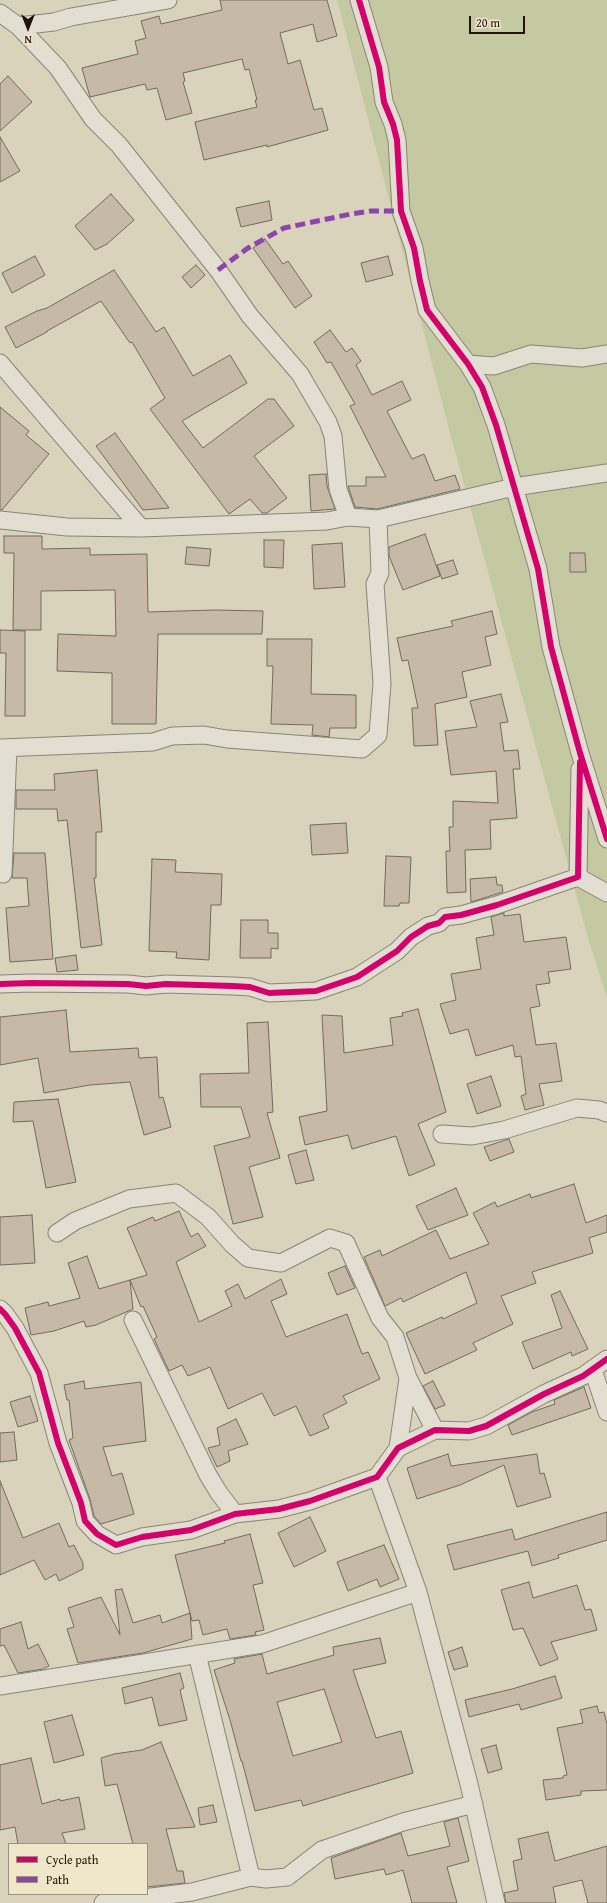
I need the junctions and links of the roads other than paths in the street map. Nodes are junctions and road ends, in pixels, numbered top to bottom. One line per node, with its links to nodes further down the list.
1 (168, 0): 4 (street)
2 (359, 0): 7 (street)
3 (0, 13): 4 (street)
4 (18, 26): 12 (street)
5 (607, 354): 8 (street)
6 (0, 363): 15 (street)
7 (468, 364): 8 (street); 9 (street)
8 (494, 366): 9 (street)
9 (482, 387): 11 (street)
10 (607, 473): 11 (street)
11 (514, 487): 13 (street); 17 (street)
12 (348, 517): 13 (street); 15 (street)
13 (378, 519): 16 (street)
14 (0, 520): 15 (street)
15 (141, 528)
16 (4, 748): 19 (street)
17 (580, 753): 18 (street); 20 (street)
18 (607, 839)
19 (3, 874)
20 (578, 877): 21 (street); 22 (street)
21 (607, 893)
22 (0, 984)
23 (607, 1113): 24 (street)
24 (442, 1134)
25 (57, 1233): 30 (street)
26 (0, 1309): 35 (street)
27 (133, 1320): 35 (street)
28 (607, 1359): 29 (street)
29 (593, 1370): 31 (street); 32 (street)
30 (408, 1378): 32 (street); 33 (street)
31 (607, 1412)
32 (435, 1430): 33 (street)
33 (398, 1448): 34 (street)
34 (377, 1477): 35 (street); 36 (street)
35 (235, 1514)
36 (418, 1592): 37 (street); 39 (street)
37 (197, 1654): 38 (street); 40 (street)
38 (0, 1686)
39 (474, 1804): 40 (street); 42 (street)
40 (251, 1877): 41 (street)
41 (102, 1903)
42 (496, 1903)

